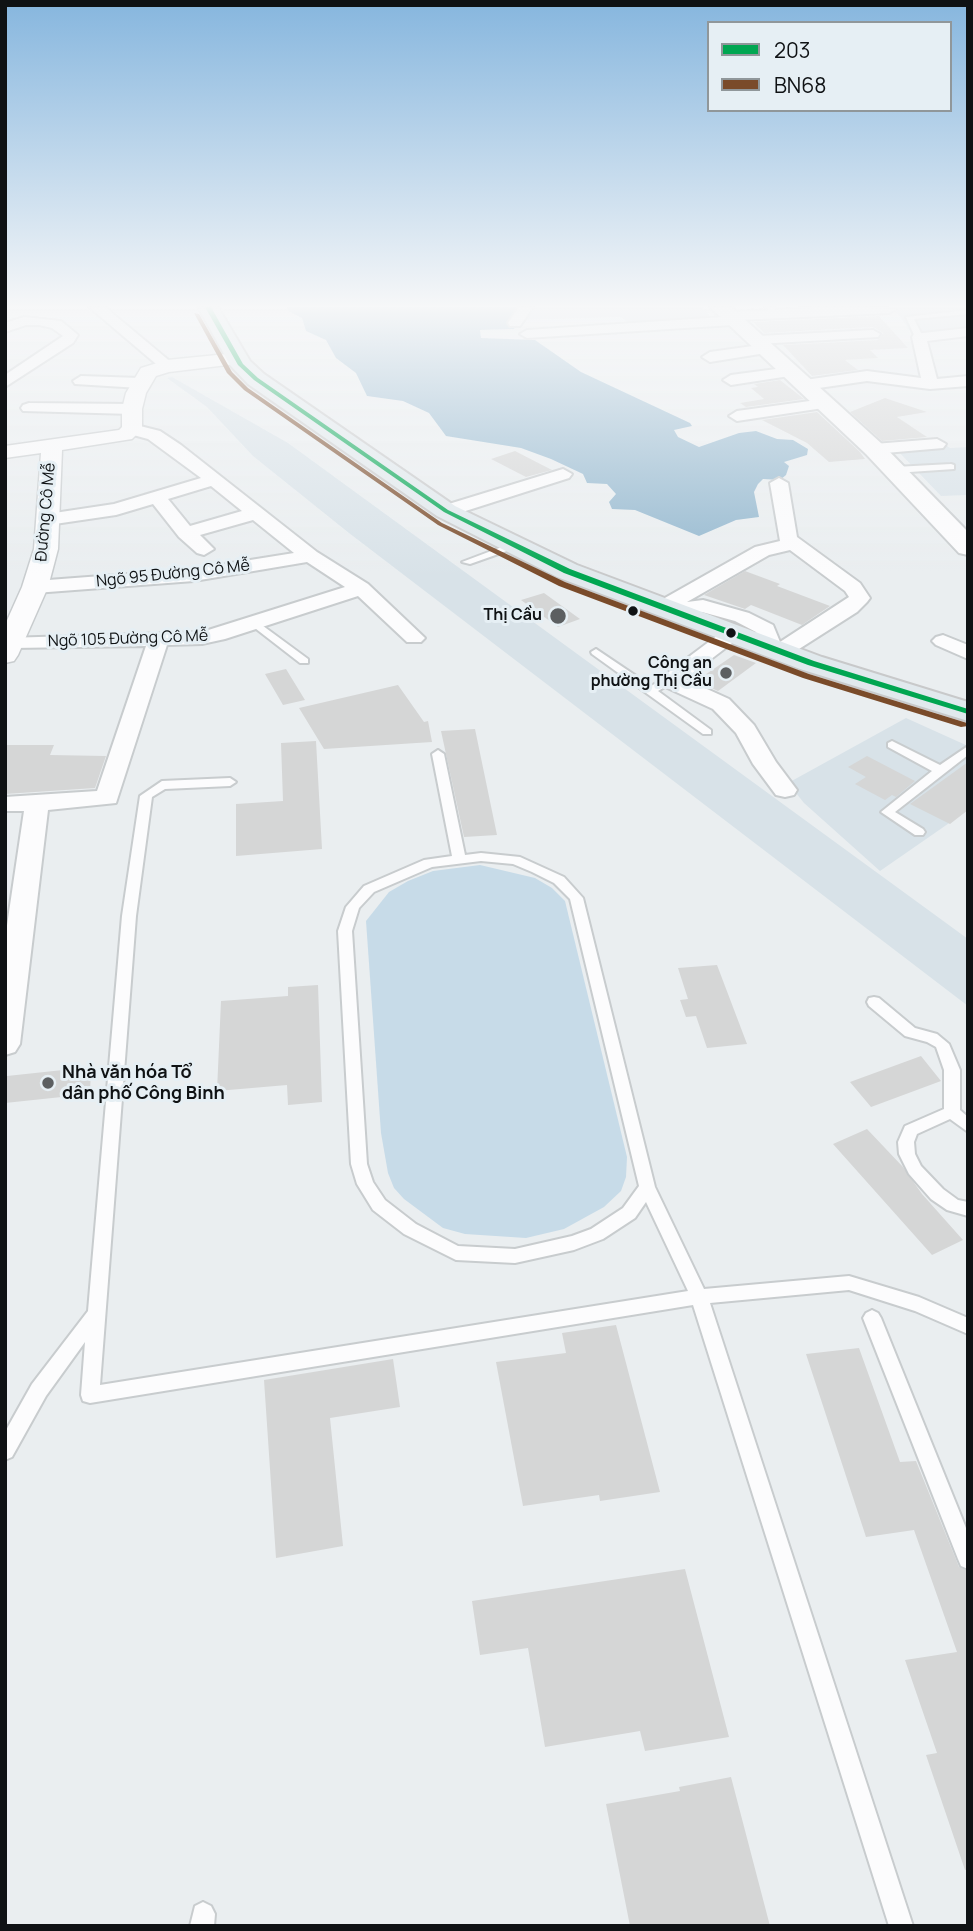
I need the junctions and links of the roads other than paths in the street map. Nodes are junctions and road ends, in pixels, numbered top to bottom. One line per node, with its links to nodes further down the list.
1 (137, 397): 8 (street)
2 (281, 397): 19 (main road)
3 (817, 397): 4 (main road)
4 (824, 404): 7 (street); 11 (main road)
5 (30, 408): 6 (street)
6 (61, 408): 8 (street); 10 (street)
7 (737, 416)
8 (132, 419): 10 (street); 16 (street)
9 (937, 444): 11 (street)
10 (61, 445): 12 (street); 21 (street, Đường Cô Mễ)
11 (874, 449): 14 (main road)
12 (5, 452)
13 (951, 467): 14 (lane)
14 (895, 470): 23 (main road)
15 (563, 474): 19 (street)
16 (214, 480): 18 (street); 20 (street)
17 (779, 483): 24 (street)
18 (157, 497): 21 (street); 22 (street)
19 (446, 511): 25 (main road)
20 (256, 513): 22 (street); 27 (street)
21 (48, 519): 29 (street, Đường Cô Mễ)
22 (186, 533): 26 (street)
23 (964, 540)
24 (793, 543): 31 (street); 38 (street)
25 (515, 545): 28 (lane); 31 (main road)
26 (204, 549)
27 (310, 556): 29 (street, Ngõ 95 Đường Cô Mễ); 30 (street)
28 (467, 562)
29 (36, 587): 37 (street, Đường Cô Mễ)
30 (361, 588): 32 (street, Ngõ 105 Đường Cô Mễ); 34 (street)
31 (666, 609): 33 (main road); 38 (street)
32 (255, 623): 35 (street, Ngõ 105 Đường Cô Mễ); 41 (lane)
33 (733, 633): 38 (main road); 42 (street)
34 (414, 638)
35 (158, 639): 37 (street, Ngõ 105 Đường Cô Mễ); 51 (street)
36 (943, 641): 40 (street)
37 (9, 648)
38 (776, 649): 43 (main road)
39 (596, 652): 42 (lane)
40 (968, 653)
41 (304, 661)
42 (660, 686): 44 (lane); 50 (street)
43 (968, 712)
44 (707, 732)
45 (892, 745): 48 (lane)
46 (968, 749): 48 (lane)
47 (438, 754): 54 (lane)
48 (940, 770): 53 (lane)
49 (230, 782): 62 (lane)
50 (785, 790)
51 (37, 803): 52 (street); 56 (street)
52 (5, 804)
53 (919, 832)
54 (459, 857): 59 (lane); 59 (lane)
55 (874, 1002): 57 (lane)
56 (5, 1044)
57 (952, 1112): 58 (lane); 60 (lane)
58 (968, 1126)
59 (647, 1187): 61 (lane)
60 (968, 1209)
61 (699, 1297): 62 (lane); 64 (lane); 67 (lane)
62 (97, 1313): 65 (lane)
63 (872, 1318): 66 (lane)
64 (968, 1326)
65 (5, 1451)
66 (968, 1559)
67 (901, 1926)

